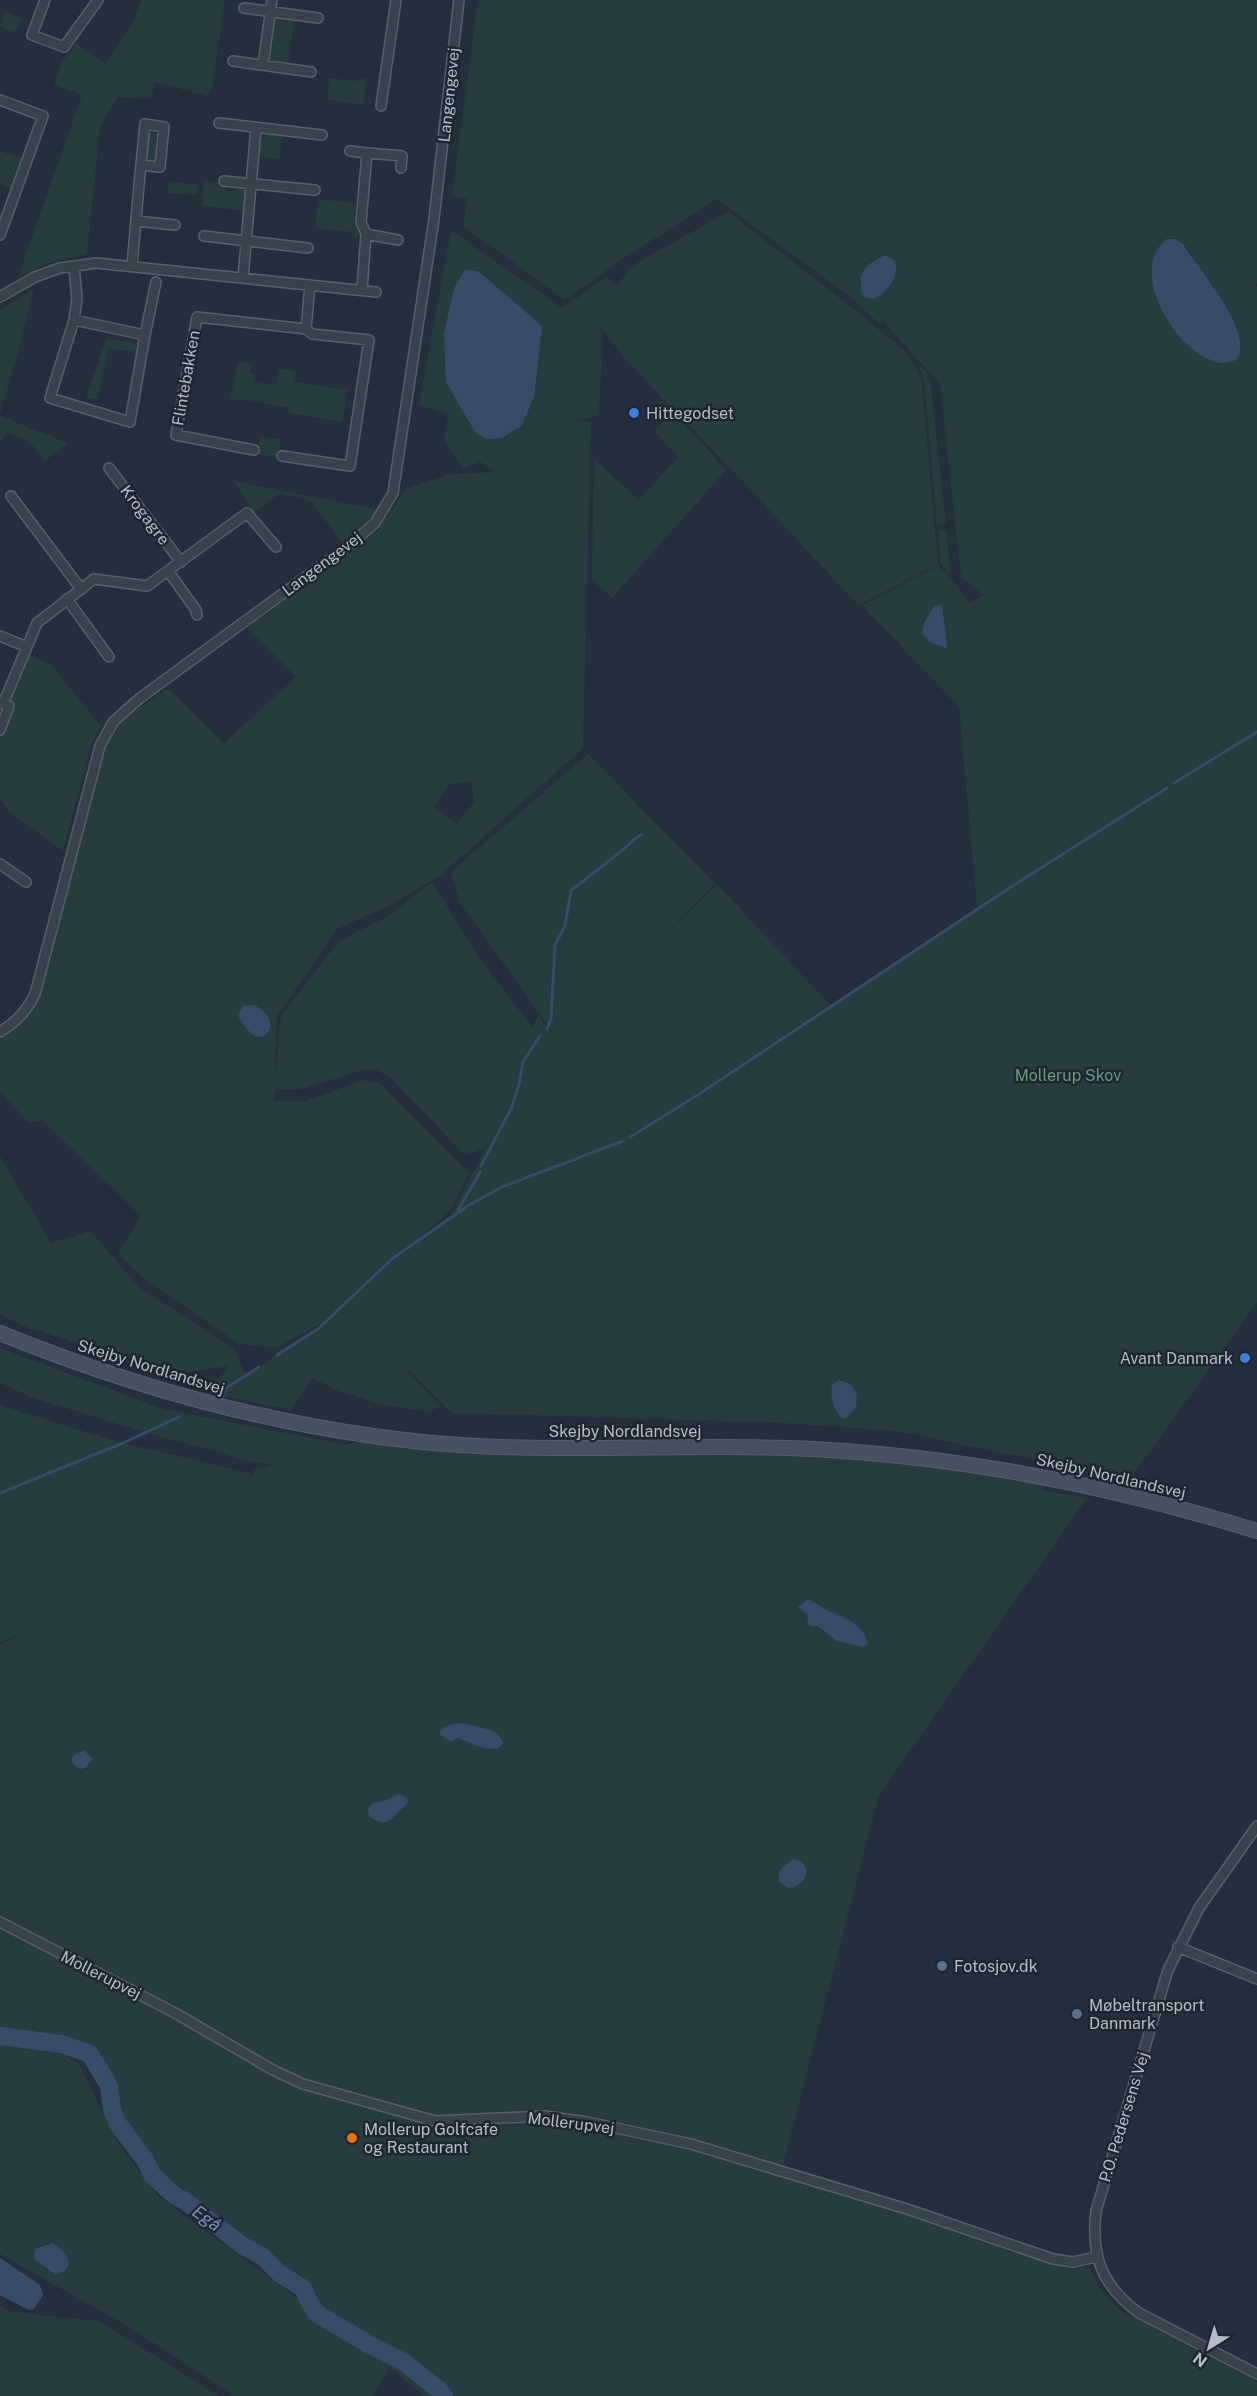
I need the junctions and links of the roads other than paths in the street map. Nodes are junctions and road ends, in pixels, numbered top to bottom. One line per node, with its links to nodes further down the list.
1 (45, 0): 2 (street)
2 (98, 0)
3 (272, 0): 7 (street)
4 (396, 0): 13 (street)
5 (459, 0): 60 (street, Langengevej)
6 (243, 8): 7 (street)
7 (270, 11): 8 (street); 10 (street)
8 (318, 18)
9 (233, 61): 10 (street)
10 (263, 65): 11 (street)
11 (312, 72)
12 (0, 100): 26 (street)
13 (381, 106)
14 (219, 123): 15 (street)
15 (256, 128): 16 (street); 22 (street)
16 (322, 135)
17 (351, 152): 18 (street)
18 (368, 153): 20 (street); 27 (street)
19 (141, 165): 19 (street); 24 (street)
20 (401, 168)
21 (225, 181): 22 (street)
22 (252, 184): 23 (street); 30 (street)
23 (315, 190)
24 (136, 221): 25 (street); 33 (street)
25 (175, 225)
26 (0, 234)
27 (366, 234): 29 (street); 37 (street)
28 (204, 236): 30 (street)
29 (398, 240)
30 (247, 241): 31 (street); 34 (street)
31 (308, 248)
32 (74, 266): 33 (street); 39 (street); 40 (street)
33 (132, 266): 34 (street)
34 (243, 278): 36 (street)
35 (156, 282): 42 (street)
36 (310, 285): 37 (street); 41 (street)
37 (362, 290): 38 (street)
38 (376, 292)
39 (0, 297)
40 (74, 321): 42 (street); 42 (street)
41 (306, 329): 43 (street, Flintebakken); 44 (street, Flintebakken)
42 (146, 335)
43 (254, 450)
44 (282, 456)
45 (109, 468): 48 (street, Krogagre)
46 (11, 496): 50 (street)
47 (276, 547): 48 (street, Krogagre)
48 (181, 562): 49 (street, Krogagre)
49 (168, 571): 50 (street, Krogagre); 52 (street, Krogagre)
50 (81, 590): 51 (street, Krogagre)
51 (67, 599): 54 (street, Krogagre); 55 (street)
52 (197, 615)
53 (0, 636): 54 (street)
54 (27, 647): 56 (street, Krogagre)
55 (109, 657)
56 (1, 703): 57 (street, Krogagre)
57 (0, 730)
58 (0, 864): 59 (street)
59 (26, 882)
60 (0, 1032)
61 (0, 1333): 62 (street, Skejby Nordlandsvej)
62 (1257, 1531)
63 (1257, 1826): 65 (street, P.O. Pedersens Vej)
64 (0, 1922): 67 (street, Mollerupvej)
65 (1178, 1947): 66 (street); 67 (street, P.O. Pedersens Vej)
66 (1257, 1979)
67 (1096, 2257): 68 (street)
68 (1257, 2374)

